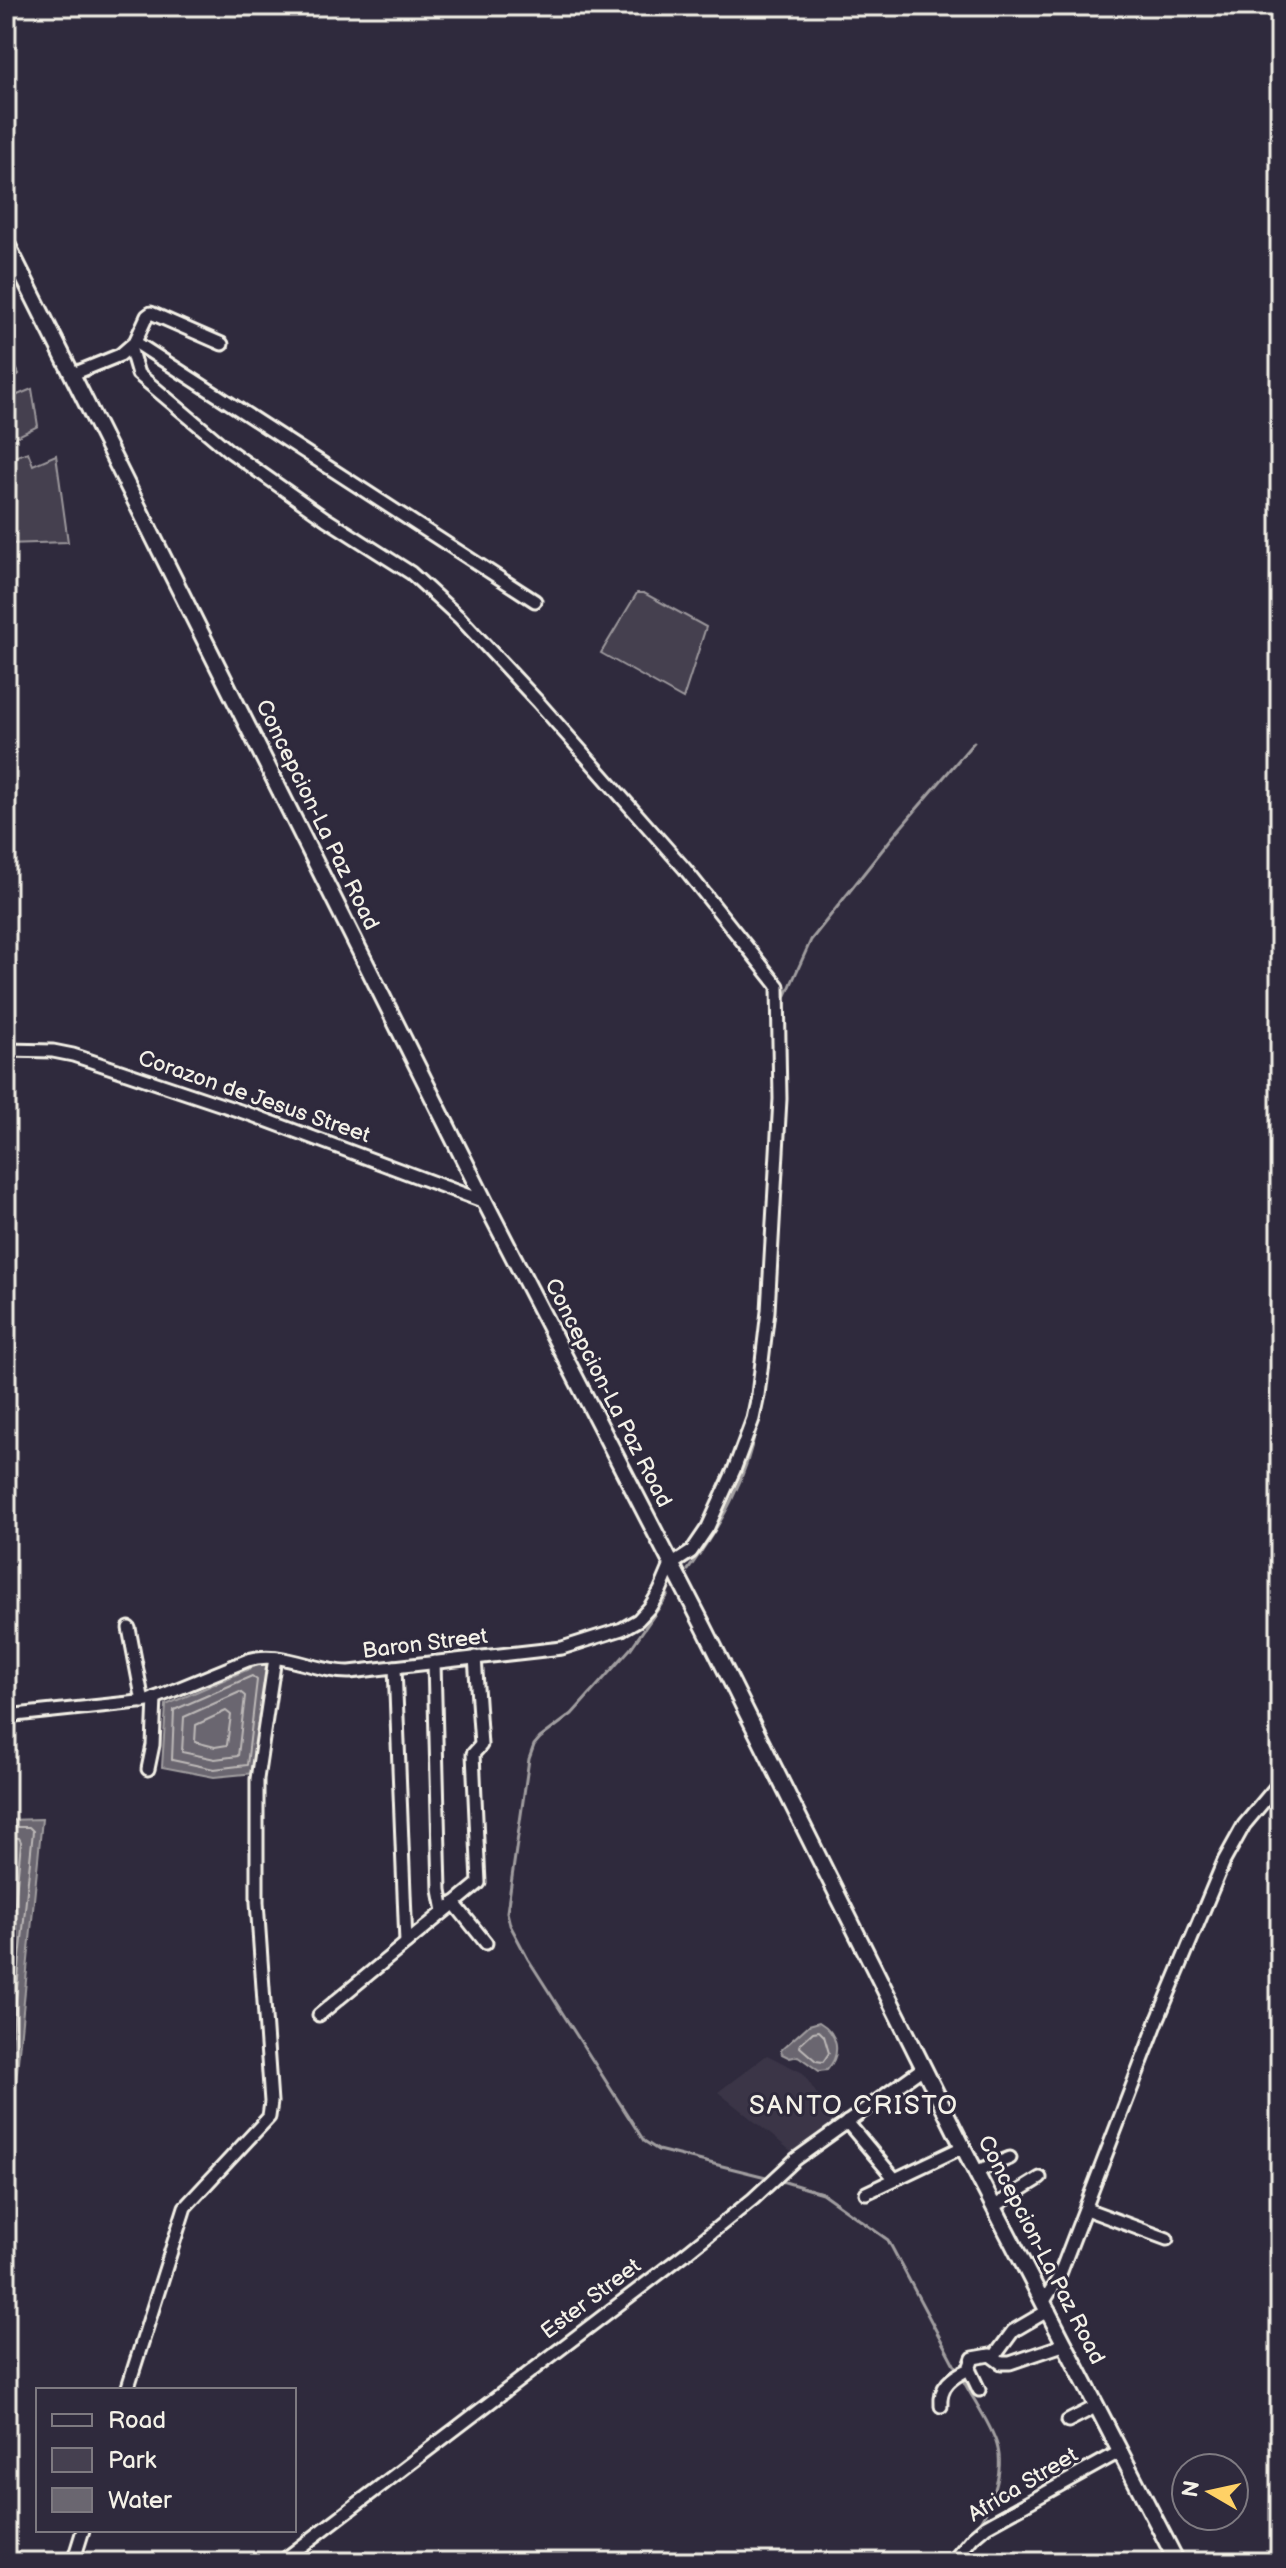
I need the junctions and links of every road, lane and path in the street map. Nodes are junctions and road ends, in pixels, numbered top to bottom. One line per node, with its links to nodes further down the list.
1 (6, 242): 4 (main road, Concepcion-La Paz Road)
2 (222, 344): 3 (street)
3 (132, 345): 4 (street); 5 (street); 8 (street)
4 (73, 374): 7 (main road, Concepcion-La Paz Road)
5 (535, 601)
6 (6, 1050): 7 (street, Corazon de Jesus Street)
7 (485, 1202): 8 (main road, Concepcion-La Paz Road)
8 (671, 1565): 10 (street, Baron Street); 23 (main road, Concepcion-La Paz Road)
9 (129, 1628): 14 (street)
10 (475, 1657): 12 (street, Baron Street); 18 (street)
11 (275, 1658): 13 (street, Baron Street); 14 (street, Baron Street); 38 (street)
12 (434, 1662): 13 (street, Baron Street); 19 (street)
13 (395, 1667): 20 (street)
14 (149, 1700): 15 (street, Baron Street); 16 (street)
15 (6, 1716)
16 (148, 1769)
17 (1280, 1782): 32 (street)
18 (454, 1903): 19 (street); 21 (street)
19 (444, 1911): 20 (street)
20 (406, 1943): 22 (street)
21 (486, 1943)
22 (319, 2015)
23 (923, 2068): 24 (street, Ester Street); 25 (main road, Concepcion-La Paz Road)
24 (847, 2122): 28 (street); 46 (street, Ester Street)
25 (963, 2147): 27 (main road, Concepcion-La Paz Road); 28 (street)
26 (1010, 2158): 27 (street)
27 (977, 2171): 31 (main road, Concepcion-La Paz Road)
28 (894, 2178): 30 (street)
29 (1040, 2178): 31 (street)
30 (866, 2193)
31 (995, 2206): 34 (main road, Concepcion-La Paz Road)
32 (1086, 2209): 33 (street); 34 (street)
33 (1167, 2239)
34 (1046, 2306): 35 (main road, Concepcion-La Paz Road); 36 (street)
35 (1066, 2344): 36 (street); 41 (main road, Concepcion-La Paz Road)
36 (994, 2357): 37 (street)
37 (963, 2372): 39 (street); 40 (street)
38 (128, 2388)
39 (979, 2390)
40 (941, 2406)
41 (1097, 2406): 42 (street); 43 (main road, Concepcion-La Paz Road)
42 (1068, 2421)
43 (1121, 2451): 47 (street, Africa Street); 48 (main road, Concepcion-La Paz Road)
44 (82, 2532): 45 (street)
45 (73, 2562)
46 (281, 2562)
47 (952, 2562)
48 (1177, 2562)

